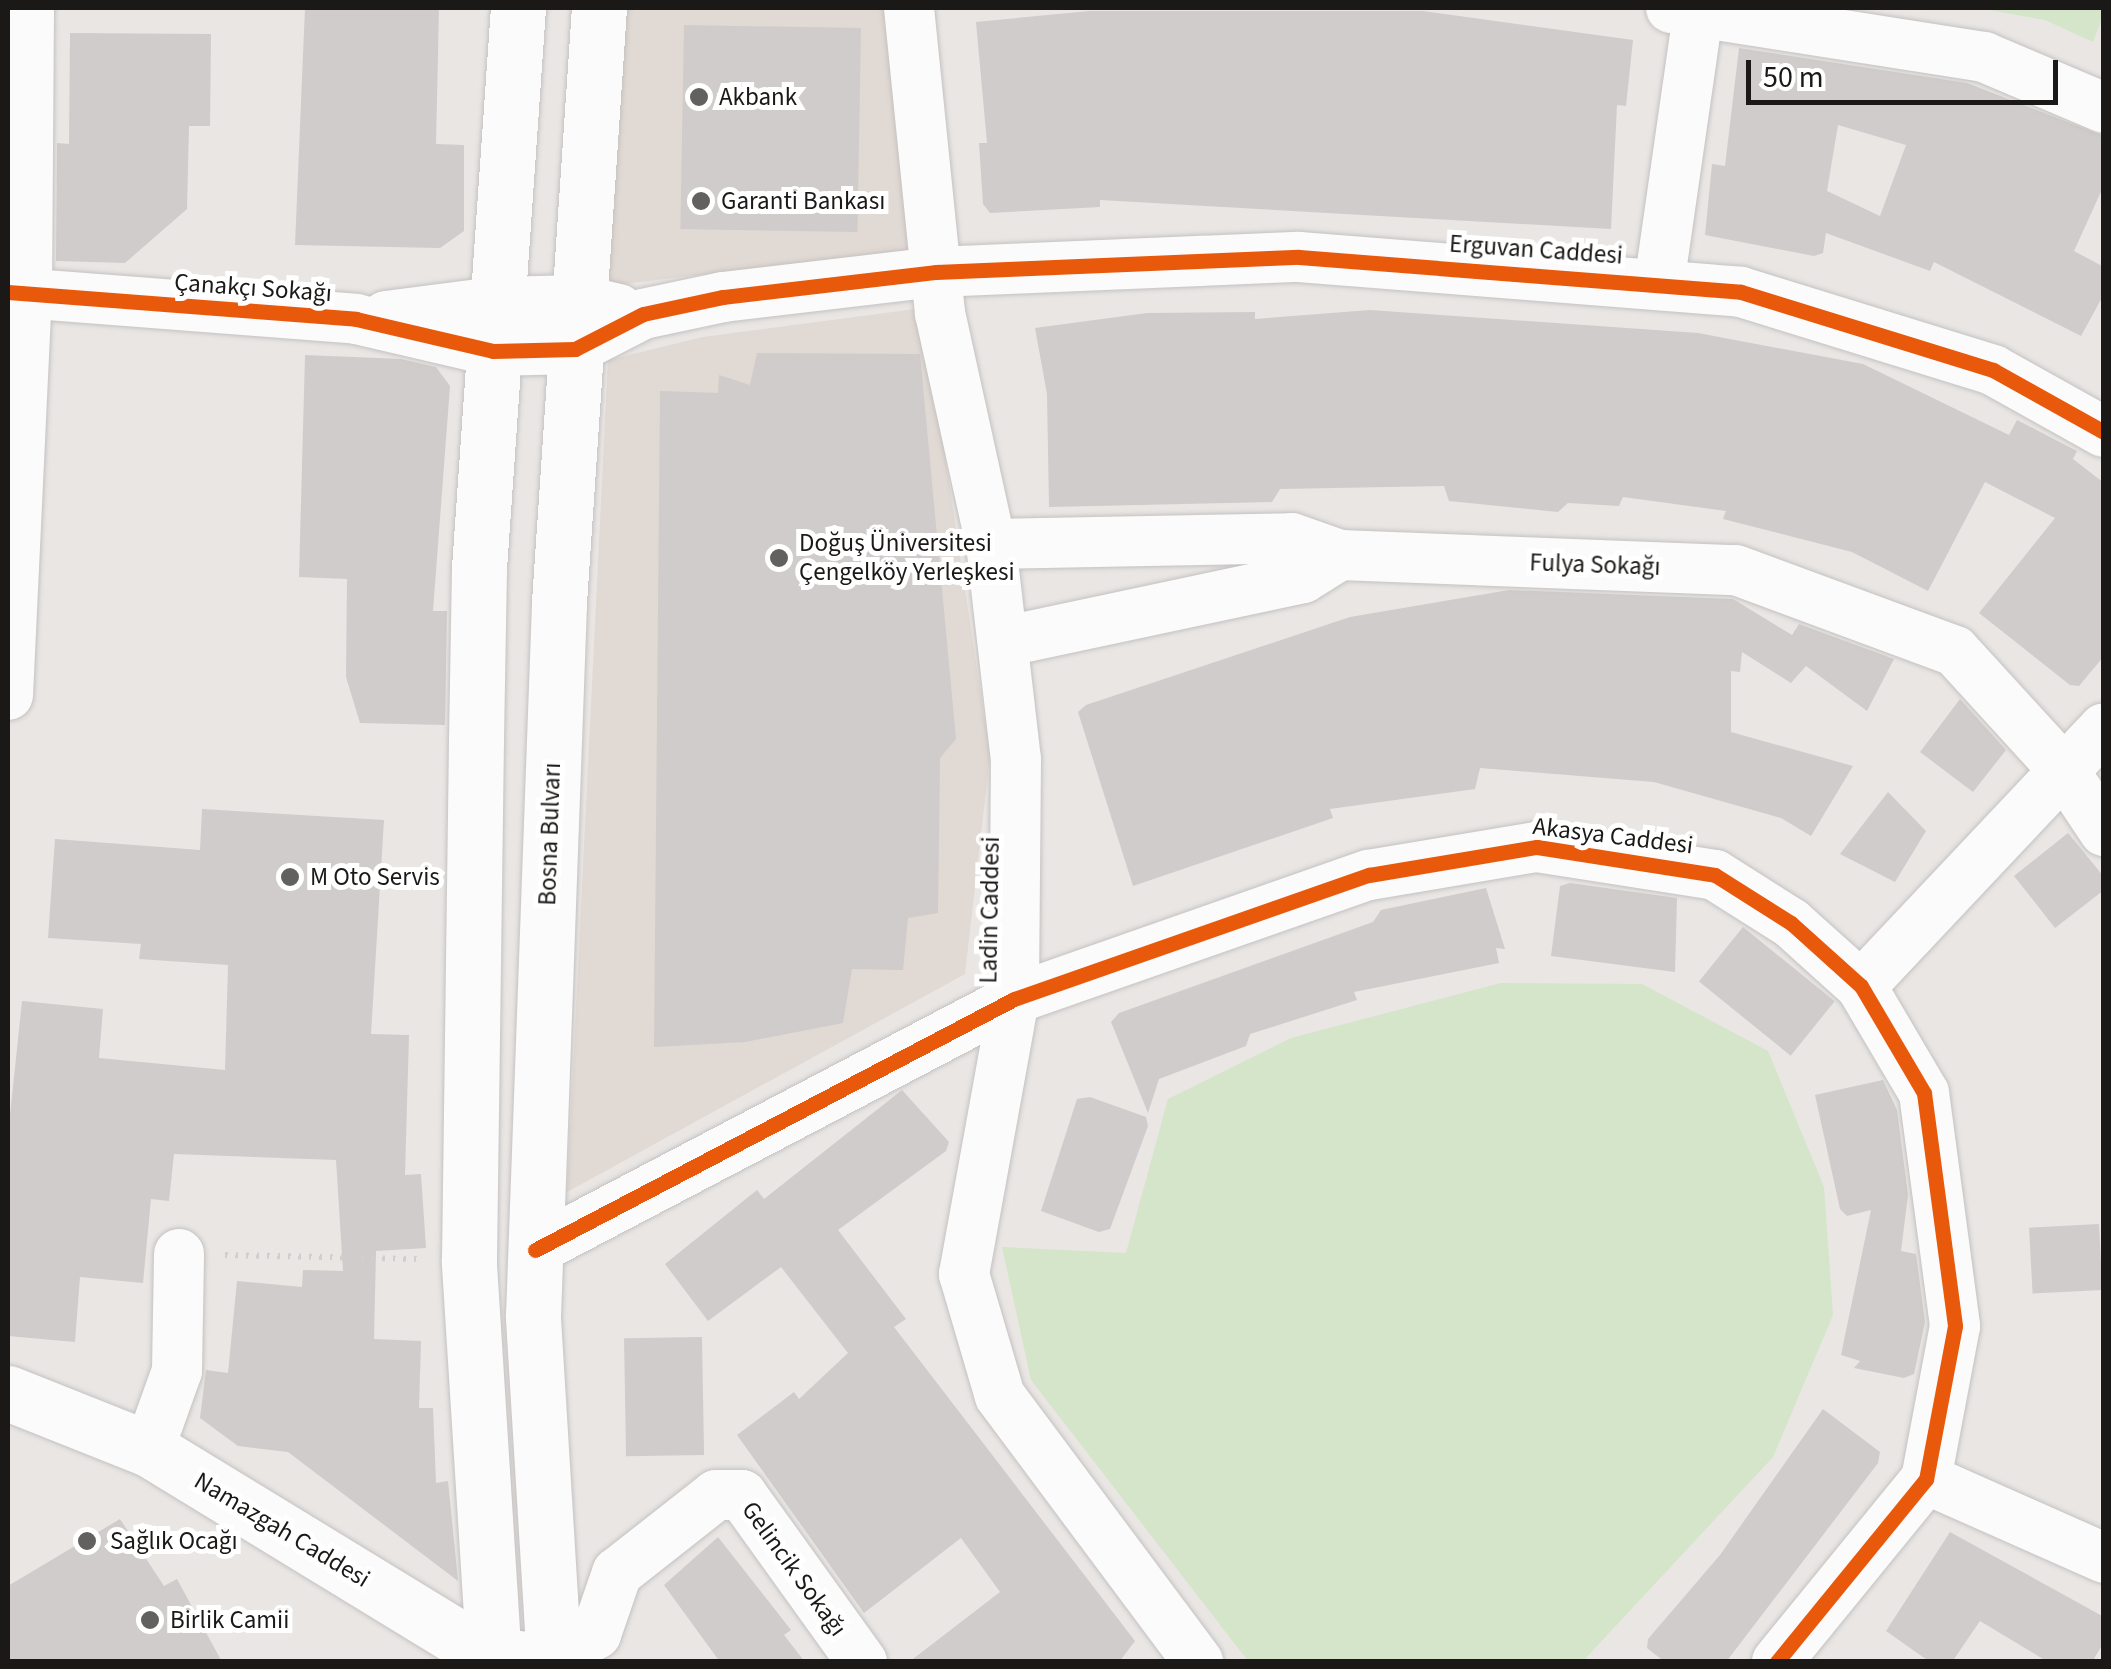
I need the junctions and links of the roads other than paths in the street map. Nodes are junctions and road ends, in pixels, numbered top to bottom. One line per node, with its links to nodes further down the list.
1 (29, 8): 9 (street)
2 (518, 8): 11 (main road)
3 (598, 8): 10 (main road, Bosna Bulvarı)
4 (908, 8): 7 (street, Ladin Caddesi)
5 (1684, 11): 6 (street); 8 (street)
6 (2104, 108)
7 (936, 272): 8 (street, Erguvan Caddesi); 10 (street, Erguvan Caddesi); 13 (street, Ladin Caddesi)
8 (1659, 285): 12 (street, Erguvan Caddesi)
9 (17, 294): 11 (street, Çanakçı Sokağı); 16 (street)
10 (578, 324): 11 (street, Çanakçı Sokağı); 22 (main road, Bosna Bulvarı)
11 (494, 327): 29 (main road)
12 (2104, 432)
13 (991, 544): 14 (street, Fulya Sokağı); 15 (street, Ladin Caddesi)
14 (1340, 555): 15 (street); 18 (street, Fulya Sokağı)
15 (1007, 642): 21 (street, Ladin Caddesi)
16 (8, 695)
17 (2104, 728): 18 (street)
18 (2062, 768): 19 (street, Fulya Sokağı); 20 (street)
19 (2104, 831)
20 (1862, 986): 21 (street, Akasya Caddesi); 26 (street, Akasya Caddesi)
21 (1014, 1000): 22 (street, Akasya Caddesi); 31 (street, Ladin Caddesi)
22 (535, 1250): 28 (main road, Bosna Bulvarı)
23 (179, 1254): 25 (street)
24 (8, 1394): 25 (main road, Namazgah Caddesi)
25 (149, 1449): 29 (main road, Namazgah Caddesi)
26 (1926, 1479): 27 (street); 32 (street, Akasya Caddesi)
27 (2104, 1558)
28 (554, 1659): 29 (main road); 30 (street, Gelincik Sokağı)
29 (494, 1660)
30 (862, 1662)
31 (1198, 1662)
32 (1777, 1662)

